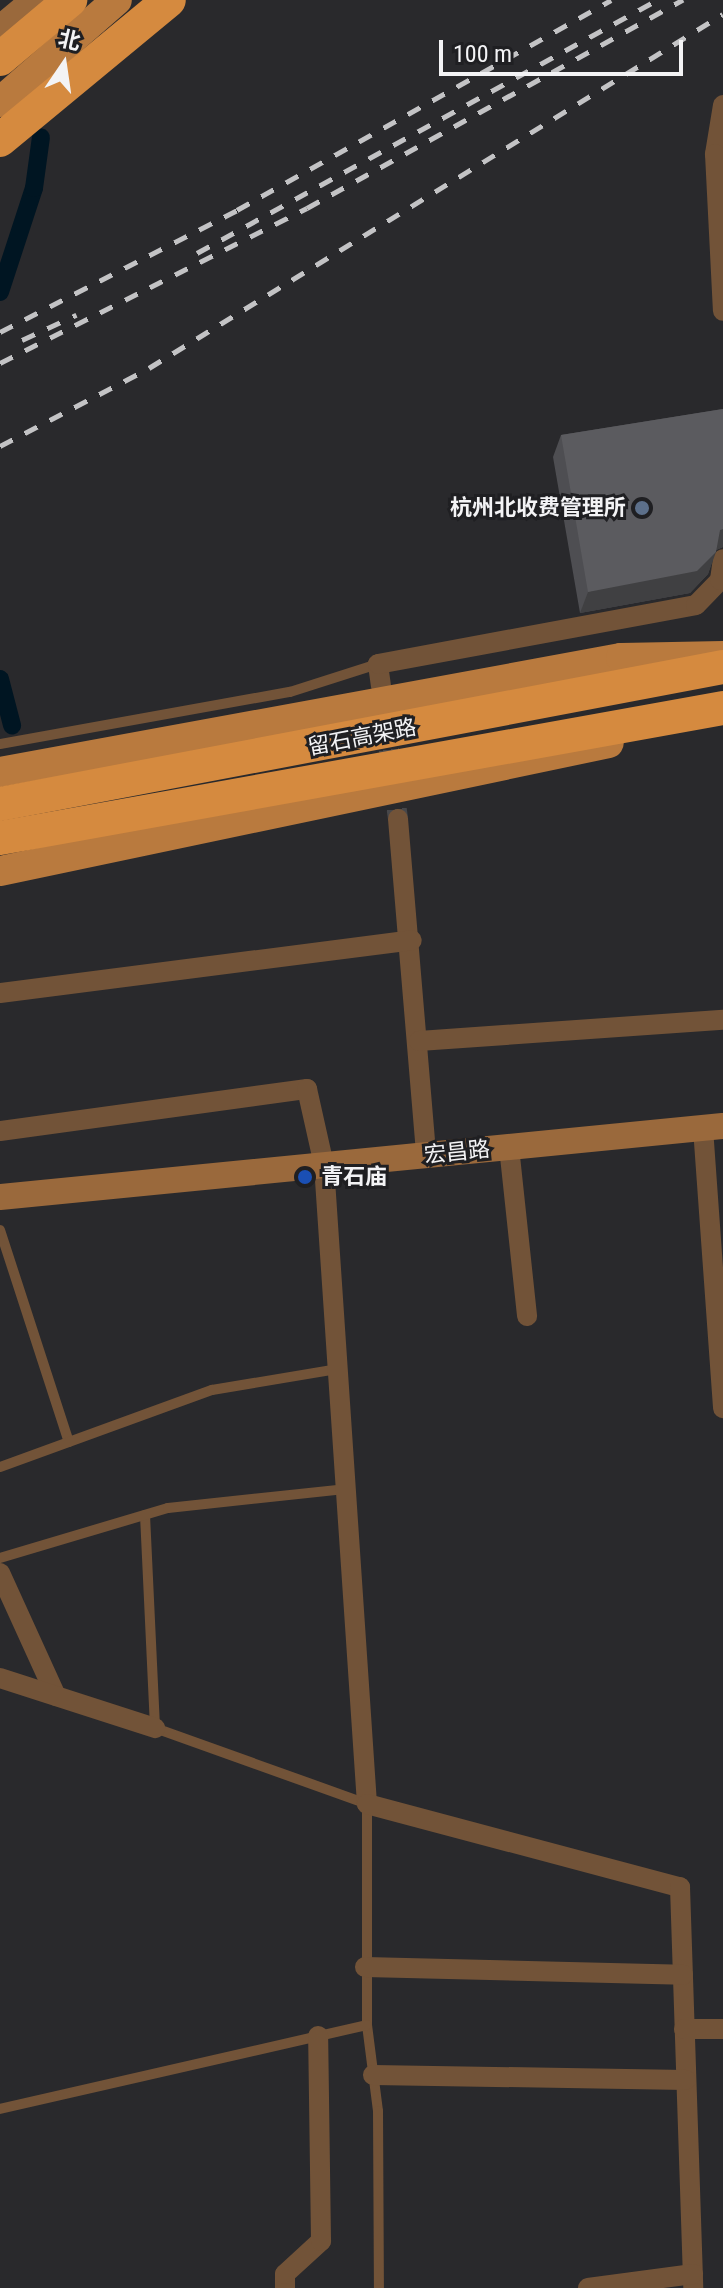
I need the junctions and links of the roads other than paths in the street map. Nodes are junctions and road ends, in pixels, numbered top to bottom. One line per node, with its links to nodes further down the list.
1 (34, 0): 5 (street)
2 (70, 0): 6 (highway)
3 (117, 0): 7 (main road)
4 (169, 0): 9 (highway)
5 (0, 28)
6 (0, 59)
7 (0, 102)
8 (723, 105): 10 (street)
9 (0, 140)
10 (720, 193): 11 (street)
11 (723, 311)
12 (723, 559): 14 (street)
13 (723, 656): 19 (main road)
14 (378, 664): 16 (street); 18 (lane)
15 (723, 667): 21 (highway, 留石高架路)
16 (381, 686)
17 (723, 710): 21 (highway, 留石高架路); 24 (main road)
18 (0, 744)
19 (0, 772)
20 (0, 804): 21 (highway, 留石高架路)
21 (81, 806): 23 (highway, 留石高架路)
22 (398, 819): 25 (street)
23 (0, 838)
24 (0, 871)
25 (412, 940): 26 (street); 28 (street)
26 (0, 993)
27 (723, 1020): 28 (street)
28 (419, 1041): 32 (street)
29 (713, 1127): 31 (street, 宏昌路); 38 (street)
30 (0, 1131): 33 (street)
31 (509, 1147): 32 (street, 宏昌路); 36 (street)
32 (426, 1155): 33 (street, 宏昌路)
33 (324, 1165): 34 (street, 宏昌路); 37 (street)
34 (0, 1197)
35 (0, 1230): 39 (lane)
36 (527, 1316)
37 (338, 1369): 39 (lane); 41 (street)
38 (723, 1408)
39 (69, 1442): 40 (lane)
40 (0, 1467)
41 (347, 1489): 42 (lane); 48 (street)
42 (145, 1515): 43 (lane); 47 (lane)
43 (0, 1558)
44 (0, 1573): 46 (street)
45 (0, 1678): 46 (street)
46 (56, 1696): 47 (street)
47 (155, 1728): 48 (lane)
48 (367, 1804): 49 (lane); 50 (street)
49 (365, 1967): 50 (street); 51 (lane)
50 (683, 1975): 52 (street)
51 (367, 2025): 54 (lane); 55 (lane)
52 (684, 2029): 53 (street); 56 (street)
53 (723, 2029)
54 (318, 2036): 57 (lane); 59 (street)
55 (373, 2075): 56 (street); 60 (lane)
56 (686, 2080): 58 (street)
57 (0, 2109)
58 (693, 2281): 61 (street)
59 (285, 2288)
60 (379, 2288)
61 (588, 2288)

